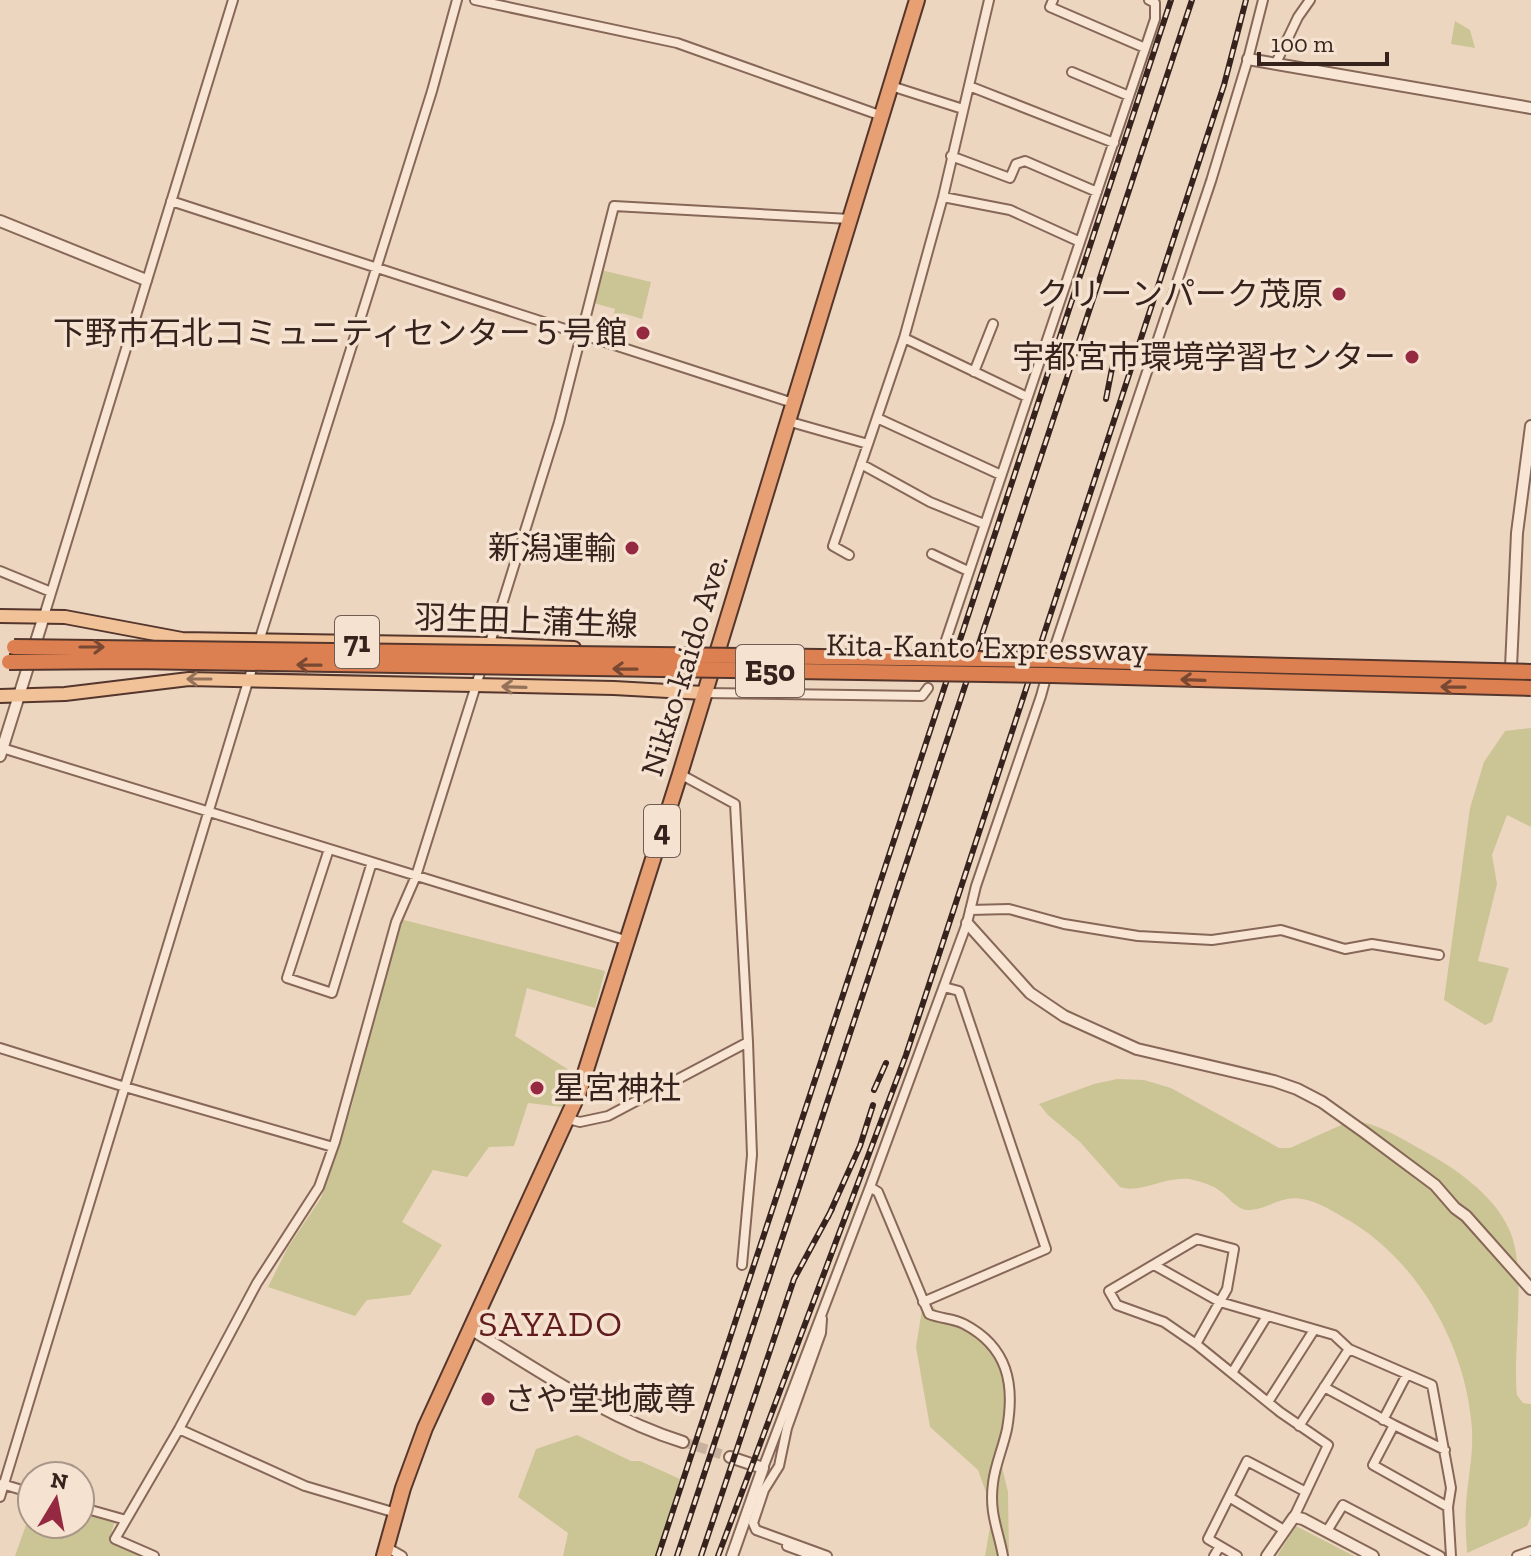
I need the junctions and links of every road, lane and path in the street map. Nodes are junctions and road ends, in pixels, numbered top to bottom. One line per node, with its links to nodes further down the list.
1 (233, 0): 24 (street)
2 (457, 0): 28 (street)
3 (475, 0): 19 (street)
4 (917, 0): 14 (highway, Nikko-kaido Ave. / 4)
5 (989, 0): 15 (street)
6 (1053, 0): 10 (street)
7 (1149, 0): 10 (street)
8 (1263, 0): 11 (street)
9 (1310, 0): 12 (street)
10 (1145, 48): 16 (street)
11 (1248, 59): 12 (street); 54 (street)
12 (1276, 63): 17 (street)
13 (1072, 72): 16 (street)
14 (891, 86): 18 (street); 19 (highway, Nikko-kaido Ave. / 4)
15 (969, 86): 18 (street); 20 (street)
16 (1129, 96): 20 (street)
17 (1531, 108)
18 (963, 109): 21 (street)
19 (882, 116): 25 (highway, Nikko-kaido Ave. / 4)
20 (1114, 143): 22 (street)
21 (951, 156): 22 (street); 23 (street)
22 (1097, 192): 27 (street)
23 (943, 197): 27 (street); 32 (street)
24 (171, 201): 28 (street); 29 (street)
25 (850, 219): 31 (street); 35 (highway, Nikko-kaido Ave. / 4)
26 (0, 221): 29 (street)
27 (1078, 241): 34 (street)
28 (374, 269): 31 (street); 50 (street)
29 (146, 280): 47 (street)
30 (993, 324): 33 (street)
31 (582, 335): 35 (street); 51 (street)
32 (904, 338): 33 (street); 36 (street)
33 (974, 372): 34 (street)
34 (1027, 397): 41 (street)
35 (793, 403): 37 (highway, Nikko-kaido Ave. / 4)
36 (877, 418): 39 (street); 41 (street)
37 (787, 421): 39 (street); 53 (highway, Nikko-kaido Ave. / 4)
38 (1531, 426): 56 (street)
39 (868, 444): 40 (street)
40 (861, 464): 42 (street); 44 (street)
41 (1001, 475): 42 (street)
42 (984, 524): 46 (street)
43 (932, 554): 46 (street)
44 (849, 555)
45 (0, 571): 47 (street)
46 (968, 571): 52 (street)
47 (51, 592): 49 (street)
48 (0, 616): 49 (main road, 羽生田上蒲生線 / 71)
49 (44, 616): 50 (main road, 羽生田上蒲生線 / 71); 64 (street)
50 (259, 642): 51 (main road, 羽生田上蒲生線 / 71); 58 (street)
51 (489, 644): 53 (main road, 羽生田上蒲生線 / 71); 59 (street)
52 (944, 646)
53 (716, 654): 62 (highway, Nikko-kaido Ave. / 4)
54 (1053, 656): 56 (street); 71 (street)
55 (1531, 666): 56 (street)
56 (1511, 667)
57 (1531, 672): 61 (highway, Kita-Kanto Expressway / E50, one-way to 57, bridge)
58 (249, 679): 59 (main road, 羽生田上蒲生線 / 71); 64 (main road, 羽生田上蒲生線 / 71, one-way to 64); 67 (street)
59 (477, 686): 62 (main road, 羽生田上蒲生線 / 71, one-way to 59); 70 (street)
60 (928, 688): 62 (street)
61 (1531, 688)
62 (704, 693): 66 (highway, Nikko-kaido Ave. / 4)
63 (0, 696): 64 (main road, 羽生田上蒲生線 / 71)
64 (18, 697): 65 (street)
65 (1, 752): 67 (street)
66 (680, 774): 73 (highway, Nikko-kaido Ave. / 4); 76 (street)
67 (209, 811): 68 (street); 78 (street)
68 (329, 849): 69 (street); 69 (street)
69 (372, 862): 70 (street)
70 (416, 876): 73 (street); 80 (street)
71 (970, 910): 72 (street); 74 (street)
72 (967, 923): 75 (street); 84 (street)
73 (628, 941): 79 (highway, Nikko-kaido Ave. / 4)
74 (1439, 955)
75 (944, 987): 81 (street); 85 (street)
76 (748, 1042): 79 (street); 82 (street)
77 (0, 1048): 78 (street)
78 (125, 1087): 80 (street); 105 (street)
79 (568, 1119): 89 (highway, Nikko-kaido Ave. / 4)
80 (333, 1147): 100 (street)
81 (870, 1187): 85 (street); 87 (street)
82 (742, 1265)
83 (1154, 1265): 86 (street); 86 (street); 91 (street)
84 (1531, 1289)
85 (923, 1302): 125 (street)
86 (1220, 1302): 88 (street); 91 (street)
87 (824, 1306): 104 (street); 124 (street)
88 (1267, 1316): 90 (street); 93 (street)
89 (472, 1330): 101 (street); 111 (highway, Nikko-kaido Ave. / 4)
90 (1314, 1330): 92 (street); 96 (street)
91 (1196, 1344): 93 (street)
92 (1349, 1349): 94 (street); 95 (street)
93 (1232, 1373): 96 (street)
94 (1407, 1374): 97 (street); 102 (street)
95 (1324, 1387): 97 (street); 99 (street)
96 (1268, 1402): 99 (street)
97 (1383, 1420): 98 (street)
98 (1394, 1425): 102 (street); 109 (street)
99 (1299, 1426): 106 (street)
100 (179, 1429): 111 (street); 113 (street)
101 (683, 1442)
102 (1445, 1450): 109 (street)
103 (730, 1457): 104 (street)
104 (763, 1468): 114 (street)
105 (2, 1484): 107 (street)
106 (1306, 1492): 108 (street); 112 (street)
107 (0, 1497)
108 (1229, 1497): 115 (street); 117 (street)
109 (1448, 1507): 131 (street)
110 (96, 1512): 113 (street)
111 (396, 1513): 119 (highway, Nikko-kaido Ave. / 4)
112 (1294, 1517): 115 (street); 116 (street)
113 (126, 1520): 120 (street)
114 (741, 1530): 122 (street); 123 (street)
115 (1284, 1530): 128 (street)
116 (1327, 1531): 129 (street); 130 (street)
117 (1220, 1546): 126 (street); 127 (street)
118 (1531, 1551): 132 (street)
119 (385, 1552): 121 (street)
120 (154, 1556)
121 (402, 1556)
122 (732, 1556)
123 (814, 1556)
124 (827, 1556)
125 (1003, 1556)
126 (1214, 1556)
127 (1237, 1556)
128 (1267, 1556)
129 (1373, 1556)
130 (1440, 1556)
131 (1451, 1556)
132 (1517, 1556)

